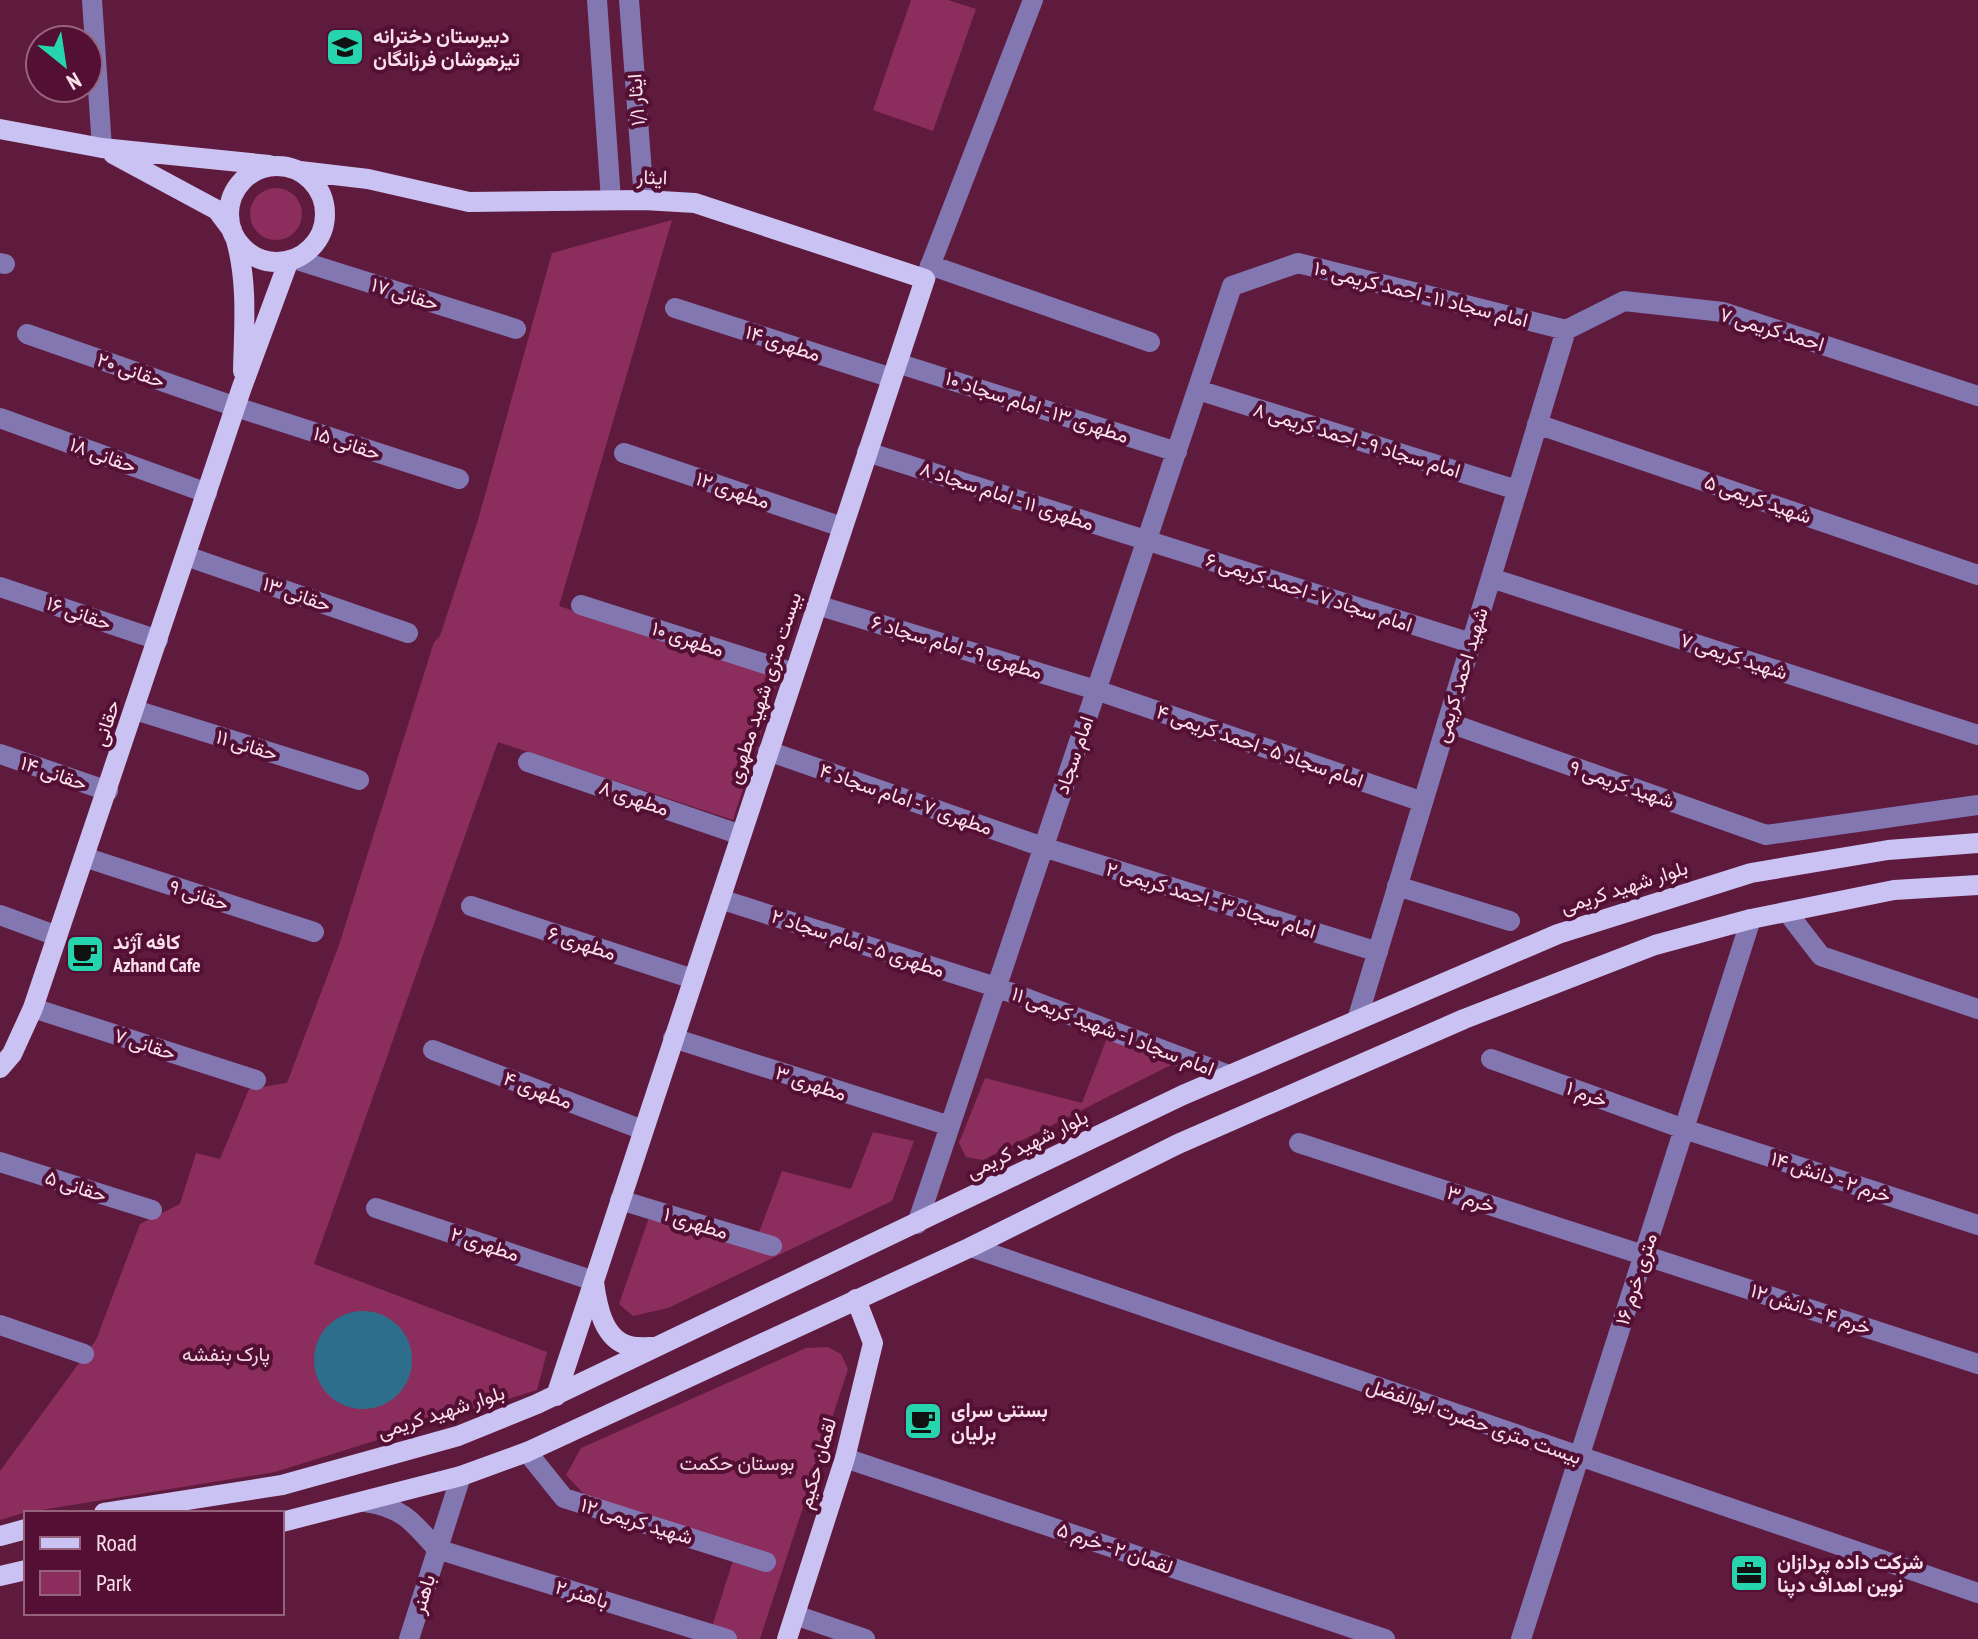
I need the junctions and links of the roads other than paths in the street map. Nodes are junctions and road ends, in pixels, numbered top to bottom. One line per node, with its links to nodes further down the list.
1 (92, 0): 6 (street)
2 (597, 0): 10 (street)
3 (629, 0): 11 (street, ایثار ۱/۱)
4 (1033, 0): 15 (street, بیست متری شهید مطهری)
5 (0, 129): 6 (main road)
6 (102, 148): 7 (main road); 13 (main road)
7 (278, 166): 8 (main road); 13 (main road)
8 (300, 171): 9 (main road, ایثار); 12 (main road)
9 (368, 179): 10 (main road, ایثار); 12 (main road)
10 (611, 200): 11 (main road, ایثار)
11 (644, 200): 15 (main road, ایثار)
12 (325, 206): 14 (main road)
13 (234, 233): 14 (main road); 25 (main road)
14 (292, 260): 18 (street, حقانی ۱۷); 25 (main road)
15 (927, 272): 21 (street); 22 (main road, بیست متری شهید مطهری)
16 (1232, 286): 19 (street, امام سجاد ۱۱ - احمد کریمی ۱۰); 23 (street, امام سجاد)
17 (675, 308): 22 (street, مطهری ۱۴)
18 (516, 329)
19 (1566, 330): 24 (street, احمد کریمی ۷); 27 (street, شهید احمد کریمی)
20 (27, 334): 25 (street, حقانی ۲۰)
21 (1150, 342)
22 (894, 371): 28 (main road, بیست متری شهید مطهری); 29 (street, مطهری ۱۳ - امام سجاد ۱۰)
23 (1198, 390): 29 (street, امام سجاد); 32 (street, امام سجاد ۹ - احمد کریمی ۸)
24 (1978, 396)
25 (239, 397): 31 (street, حقانی ۱۵); 33 (main road, حقانی)
26 (0, 418): 33 (street, حقانی ۱۸)
27 (1537, 424): 32 (street, شهید احمد کریمی); 37 (street, شهید کریمی ۵)
28 (867, 452): 34 (main road, بیست متری شهید مطهری); 35 (street, مطهری ۱۱ - امام سجاد ۸)
29 (1177, 452): 35 (street, امام سجاد)
30 (624, 453): 34 (street, مطهری ۱۲)
31 (459, 479)
32 (1517, 490): 38 (street, شهید احمد کریمی)
33 (207, 493): 36 (main road, حقانی)
34 (842, 527): 41 (main road, بیست متری شهید مطهری)
35 (1147, 540): 44 (street, امام سجاد ۷ - احمد کریمی ۶); 46 (street, امام سجاد)
36 (186, 556): 42 (street, حقانی ۱۳); 43 (main road, حقانی)
37 (1978, 575)
38 (1491, 578): 44 (street, شهید احمد کریمی); 49 (street, شهید کریمی ۷)
39 (0, 587): 43 (street, حقانی ۱۶)
40 (581, 605): 45 (street, مطهری ۱۰)
41 (817, 605): 45 (main road, بیست متری شهید مطهری); 46 (street, مطهری ۹ - امام سجاد ۶)
42 (408, 633)
43 (158, 640): 47 (main road, حقانی)
44 (1471, 643): 48 (street, شهید احمد کریمی)
45 (794, 673): 50 (main road, بیست متری شهید مطهری)
46 (1096, 690): 55 (street, امام سجاد ۵ - احمد کریمی ۴); 60 (street, امام سجاد)
47 (135, 710): 53 (street, حقانی ۱۱); 54 (main road, حقانی)
48 (1447, 722): 55 (street, شهید احمد کریمی); 58 (street, شهید کریمی ۹)
49 (1978, 735)
50 (768, 751): 57 (main road, بیست متری شهید مطهری); 60 (street, مطهری ۷ - امام سجاد ۴)
51 (0, 754): 54 (street, حقانی ۱۴)
52 (528, 762): 57 (street, مطهری ۸)
53 (359, 780)
54 (108, 791): 61 (main road, حقانی)
55 (1423, 802): 64 (street, شهید احمد کریمی)
56 (1978, 805): 58 (street)
57 (741, 835): 65 (main road, بیست متری شهید مطهری)
58 (1766, 835): 62 (street)
59 (1978, 843): 62 (main road, بلوار شهید کریمی)
60 (1043, 847): 73 (street, امام سجاد ۳ - احمد کریمی ۲); 75 (street, امام سجاد)
61 (84, 857): 71 (street, حقانی ۹); 72 (main road, حقانی)
62 (1774, 868): 78 (main road, بلوار شهید کریمی)
63 (1978, 885): 67 (main road)
64 (1397, 886): 70 (street); 73 (street, شهید احمد کریمی)
65 (720, 899): 74 (main road, بیست متری شهید مطهری); 75 (street, مطهری ۵ - امام سجاد ۲)
66 (471, 906): 74 (street, مطهری ۶)
67 (1787, 912): 69 (main road); 77 (street)
68 (0, 915): 72 (street)
69 (1751, 919): 86 (street, ۱۶ متری خرم); 96 (main road)
70 (1510, 921)
71 (314, 932)
72 (57, 936): 76 (main road, حقانی)
73 (1378, 952): 78 (street, شهید احمد کریمی)
74 (693, 979): 79 (main road, بیست متری شهید مطهری)
75 (996, 987): 83 (street, امام سجاد ۱ - شهید کریمی ۱۱); 85 (street, امام سجاد)
76 (33, 1008): 82 (main road, حقانی); 84 (street, حقانی ۷)
77 (1978, 1009)
78 (1357, 1020): 83 (main road, بلوار شهید کریمی)
79 (673, 1038): 85 (street, مطهری ۳); 87 (main road, بیست متری شهید مطهری)
80 (433, 1050): 87 (street, مطهری ۴)
81 (1491, 1059): 86 (street, خرم ۱)
82 (0, 1068)
83 (1229, 1075): 93 (main road, بلوار شهید کریمی)
84 (256, 1080)
85 (950, 1126): 93 (street, امام سجاد)
86 (1684, 1129): 94 (street, خرم ۲ - دانش ۱۴); 97 (street, ۱۶ متری خرم)
87 (643, 1130): 90 (main road, بیست متری شهید مطهری)
88 (1299, 1143): 97 (street, خرم ۳)
89 (0, 1162): 92 (street, حقانی ۵)
90 (620, 1200): 95 (street, مطهری ۱); 98 (main road, بیست متری شهید مطهری)
91 (376, 1208): 98 (street, مطهری ۲)
92 (152, 1210)
93 (917, 1224): 101 (main road, بلوار شهید کریمی)
94 (1978, 1225)
95 (772, 1246)
96 (971, 1247): 99 (main road); 106 (street, بیست متری حضرت ابوالفضل)
97 (1644, 1254): 103 (street, خرم ۴ - دانش ۱۲); 106 (street, ۱۶ متری خرم)
98 (594, 1281): 101 (main road); 104 (main road, بیست متری شهید مطهری)
99 (856, 1299): 105 (main road); 107 (main road, لقمان حکیم)
100 (0, 1325): 102 (street)
101 (660, 1347): 104 (main road, بلوار شهید کریمی)
102 (84, 1354)
103 (1978, 1364)
104 (556, 1396): 110 (main road, بلوار شهید کریمی)
105 (527, 1452): 108 (main road); 115 (street, شهید کریمی ۱۲)
106 (1579, 1457): 118 (street, بیست متری حضرت ابوالفضل); 125 (street, ۱۶ متری خرم)
107 (845, 1458): 119 (main road, لقمان حکیم); 124 (street, لقمان ۲ - خرم ۵)
108 (461, 1476): 109 (main road); 114 (street, باهنر)
109 (365, 1502): 111 (main road); 114 (street, باهنر)
110 (117, 1511)
111 (284, 1522)
112 (24, 1530): 113 (main road)
113 (0, 1536)
114 (437, 1549): 120 (street, باهنر); 121 (street, باهنر ۲)
115 (766, 1562)
116 (24, 1570): 117 (main road)
117 (0, 1576)
118 (1978, 1593)
119 (795, 1615): 122 (main road, لقمان حکیم); 123 (street)
120 (409, 1639)
121 (727, 1639)
122 (787, 1639)
123 (865, 1639)
124 (1385, 1639)
125 (1521, 1639)

